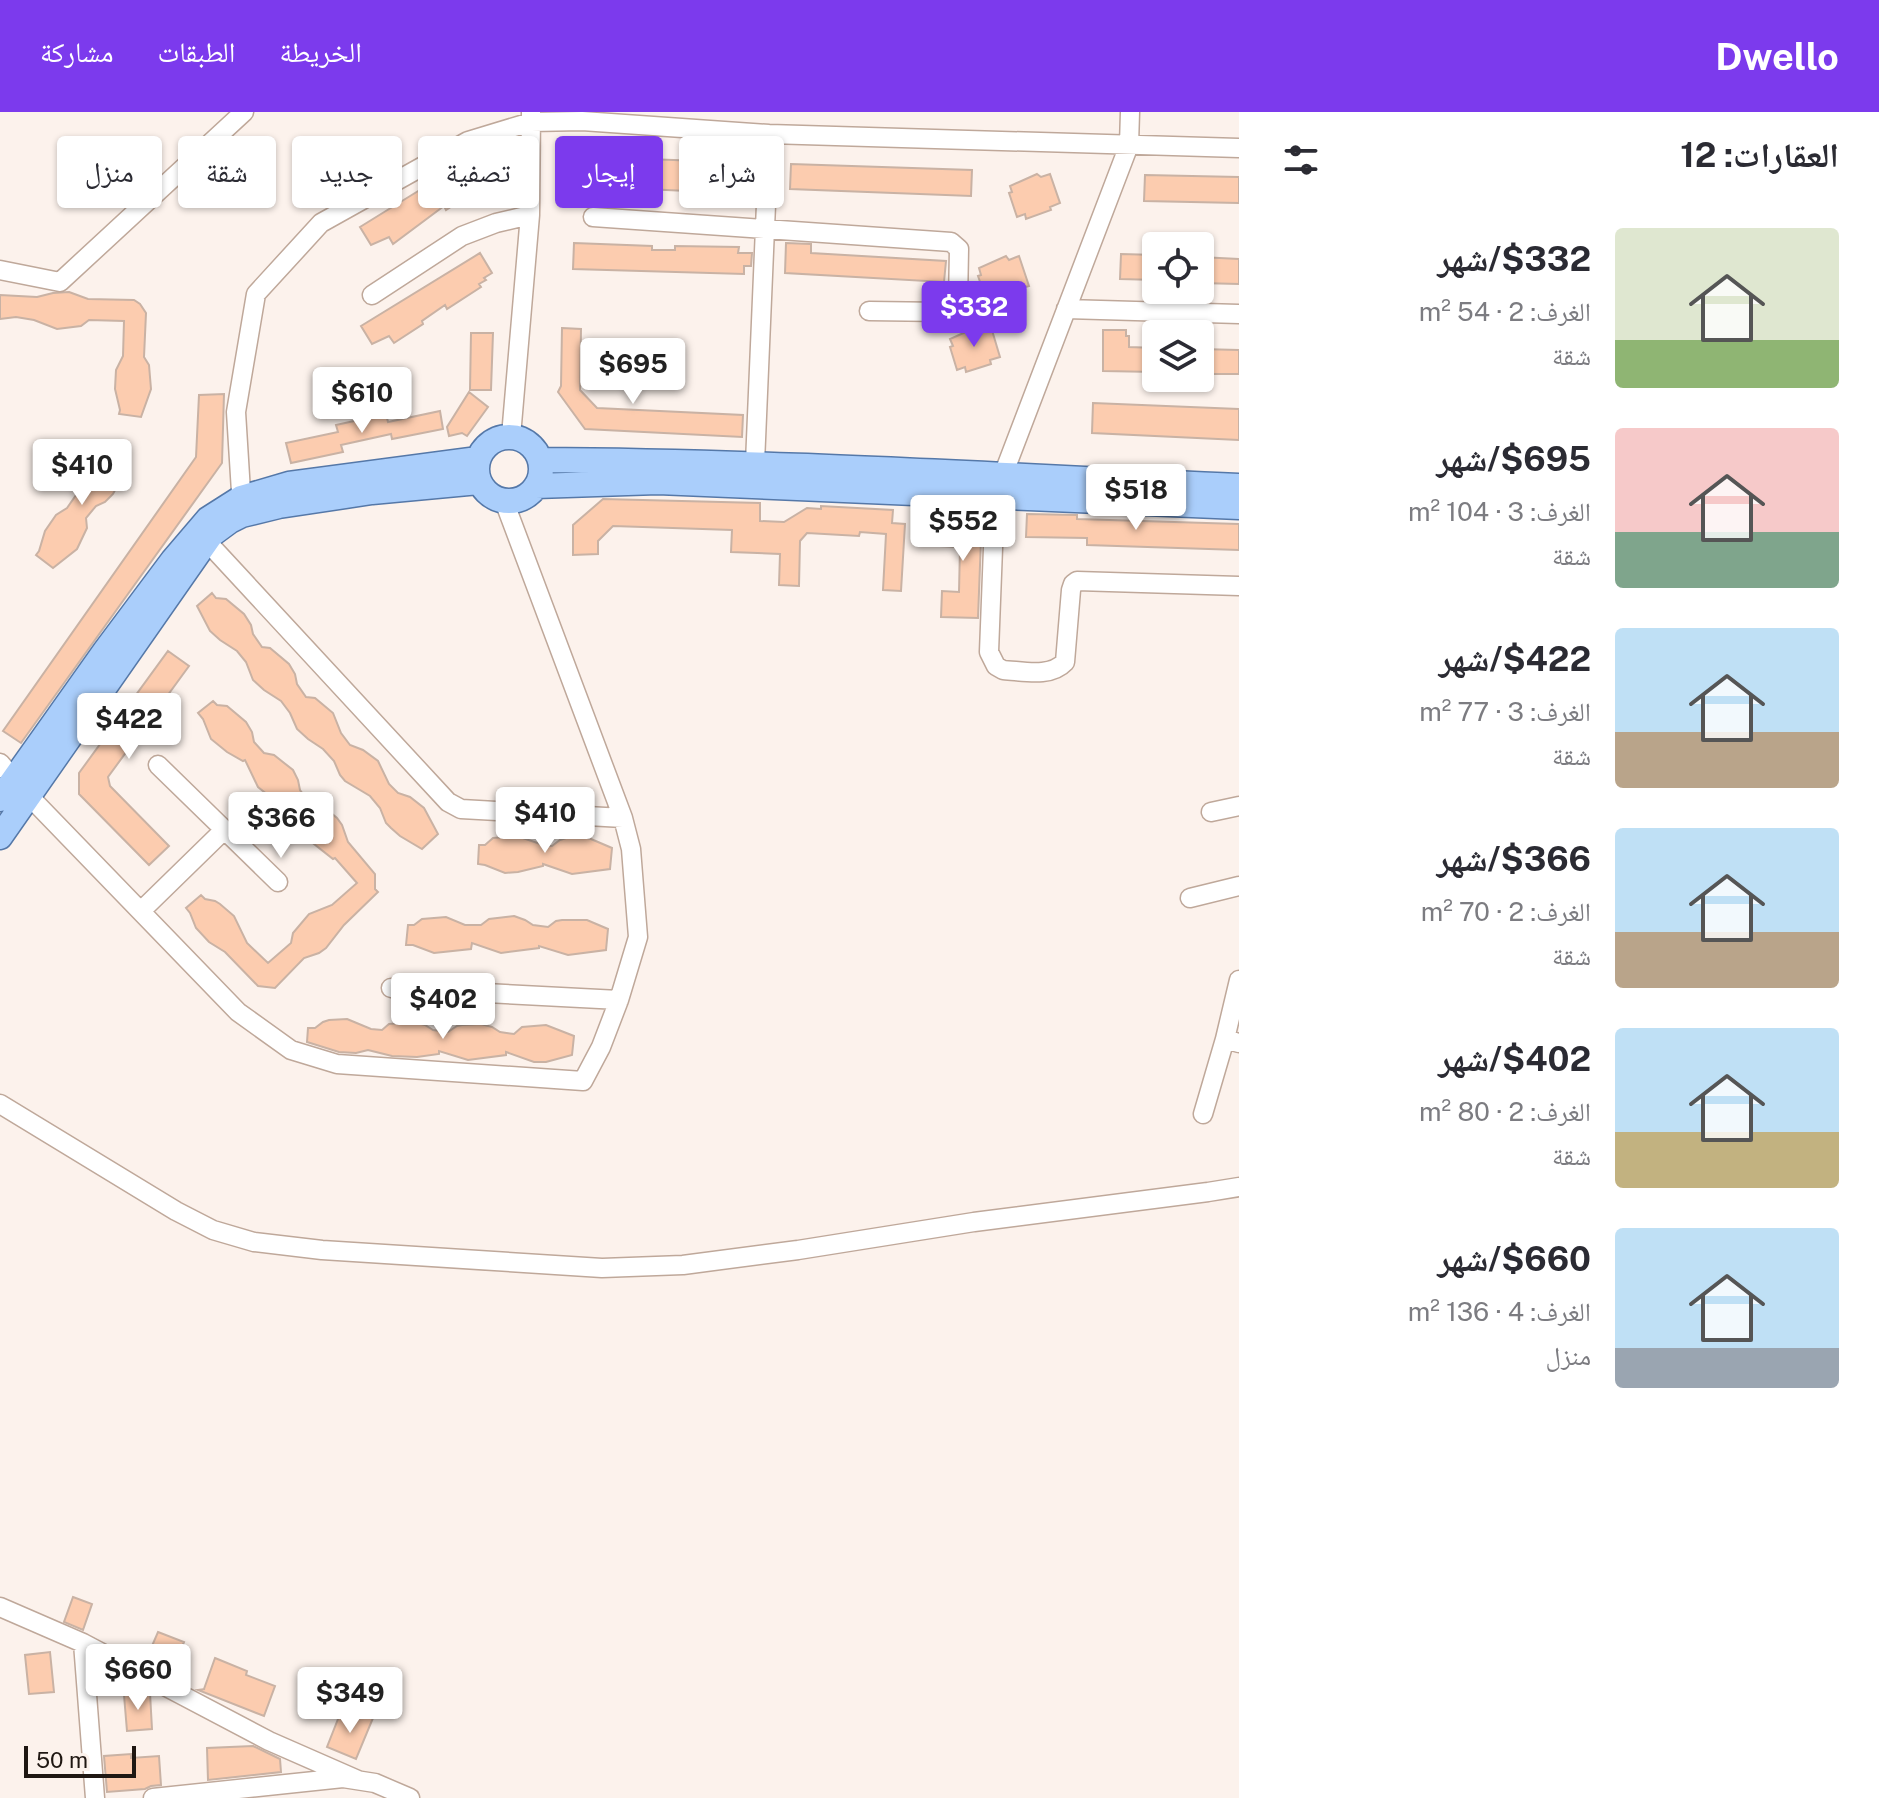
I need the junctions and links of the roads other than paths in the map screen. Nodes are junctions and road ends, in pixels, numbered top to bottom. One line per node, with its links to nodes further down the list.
1 (244, 112): 10 (street)
2 (1130, 112): 5 (street)
3 (531, 117): 4 (street); 7 (street); 23 (street)
4 (769, 134): 5 (street); 9 (street)
5 (1129, 145): 6 (street); 12 (street)
6 (1239, 148)
7 (530, 215): 11 (street); 15 (street)
8 (593, 217): 9 (street)
9 (765, 229): 13 (street); 17 (street)
10 (0, 270)
11 (372, 295)
12 (1066, 309): 14 (street); 20 (street)
13 (869, 311)
14 (1239, 314)
15 (511, 436): 16 (main road); 18 (main road)
16 (540, 460): 17 (main road); 19 (main road)
17 (755, 463): 20 (main road)
18 (479, 470): 22 (main road); 23 (main road)
19 (536, 486): 20 (main road); 22 (main road)
20 (999, 486): 21 (main road); 24 (main road); 26 (street)
21 (1239, 486)
22 (504, 501): 32 (street)
23 (242, 506): 25 (main road)
24 (1239, 507)
25 (202, 536): 28 (main road); 32 (street)
26 (1239, 586)
27 (158, 765): 33 (street)
28 (15, 779): 29 (main road); 34 (main road); 38 (street)
29 (0, 799)
30 (1239, 806): 31 (street)
31 (1211, 812)
32 (623, 818): 41 (street)
33 (224, 830): 35 (street); 38 (street)
34 (0, 837)
35 (278, 882)
36 (1239, 886): 37 (street)
37 (1190, 898)
38 (141, 911): 41 (street)
39 (1239, 980): 42 (street)
40 (391, 988): 41 (street)
41 (619, 1000)
42 (1232, 1041): 44 (street)
43 (0, 1104): 45 (street)
44 (1203, 1114)
45 (1239, 1187)
46 (0, 1607): 47 (street)
47 (83, 1643): 48 (street); 49 (street)
48 (358, 1780): 50 (street); 51 (street)
49 (95, 1798)
50 (153, 1798)
51 (410, 1798)

